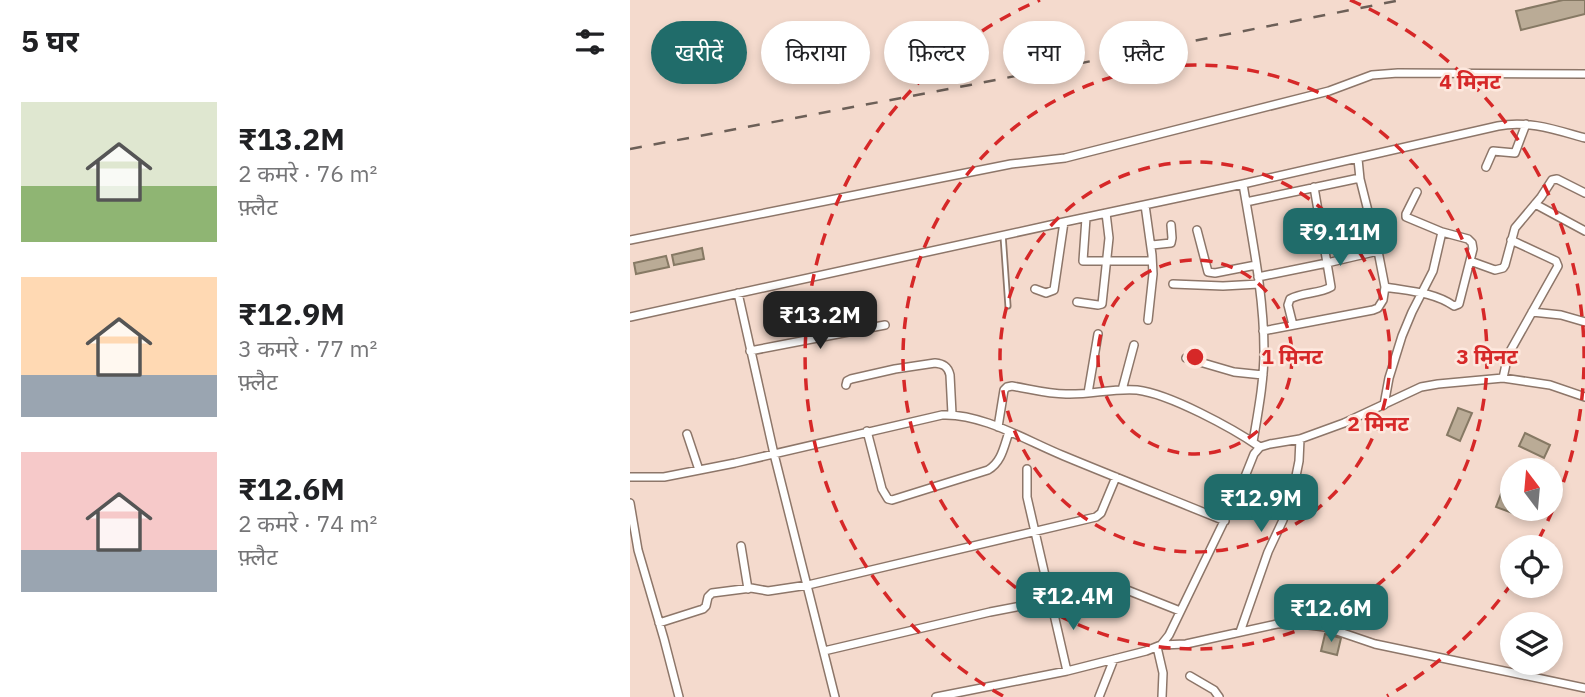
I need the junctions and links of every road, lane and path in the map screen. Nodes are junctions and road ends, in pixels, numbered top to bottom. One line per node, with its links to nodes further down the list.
1 (1585, 74): 24 (street)
2 (1526, 124): 3 (street); 4 (street); 5 (street)
3 (1585, 138)
4 (1358, 159): 6 (street); 7 (street)
5 (1486, 167)
6 (1360, 179): 8 (street); 15 (street)
7 (1243, 184): 11 (street); 13 (street)
8 (1314, 187): 11 (street); 19 (street)
9 (1417, 192): 22 (street)
10 (1585, 193): 12 (street)
11 (1246, 202): 32 (street)
12 (1535, 204): 21 (street); 25 (street)
13 (1145, 205): 14 (street); 26 (street)
14 (1106, 213): 16 (street); 28 (street)
15 (1368, 215): 19 (street); 27 (street)
16 (1086, 218): 17 (street); 28 (street)
17 (1065, 222): 23 (street); 36 (street)
18 (1171, 225): 26 (street)
19 (1321, 227): 31 (street)
20 (1197, 230): 32 (street)
21 (1585, 231)
22 (1442, 232): 30 (street); 38 (street)
23 (1003, 235): 37 (street); 40 (lane)
24 (630, 240)
25 (1511, 240): 30 (street); 41 (street)
26 (1152, 245): 29 (street)
27 (1378, 251): 31 (street); 35 (street)
28 (1107, 261): 29 (street); 39 (street)
29 (1152, 261): 43 (street)
30 (1470, 261): 38 (street)
31 (1327, 263): 33 (street); 46 (street)
32 (1256, 265): 33 (street)
33 (1258, 281): 34 (street); 47 (street)
34 (1173, 284)
35 (1385, 287): 38 (street); 46 (street)
36 (1035, 289)
37 (738, 293): 42 (street); 50 (street)
38 (1423, 293): 58 (street)
39 (1077, 302)
40 (1008, 306)
41 (1532, 312): 44 (street); 53 (street)
42 (630, 317)
43 (1149, 320)
44 (1585, 321)
45 (885, 324): 50 (street)
46 (1293, 325): 47 (street)
47 (1263, 331): 52 (street)
48 (1098, 334): 56 (street)
49 (1134, 345): 55 (street)
50 (750, 351): 66 (street)
51 (1185, 358): 52 (street)
52 (1263, 375): 65 (street)
53 (1503, 378): 57 (street); 58 (street)
54 (846, 385): 59 (street)
55 (1122, 390): 56 (street); 65 (street)
56 (1088, 393): 60 (street)
57 (1585, 397)
58 (1384, 405): 64 (street)
59 (952, 414): 60 (street); 61 (street)
60 (998, 427): 62 (street)
61 (867, 432): 62 (street); 66 (street)
62 (1009, 432): 70 (street)
63 (687, 434): 68 (street)
64 (1300, 439): 65 (street); 80 (street)
65 (1257, 445): 72 (street)
66 (774, 454): 68 (street); 75 (street)
67 (1027, 469): 73 (street)
68 (699, 470): 69 (street)
69 (630, 477)
70 (1116, 477): 72 (street); 73 (street)
71 (630, 503): 79 (street)
72 (1224, 520): 78 (street)
73 (1036, 531): 75 (street); 77 (street)
74 (741, 546): 76 (street)
75 (808, 585): 76 (street); 82 (street)
76 (748, 589): 79 (street)
77 (1051, 599): 78 (street); 82 (street); 84 (street)
78 (1180, 611): 81 (street)
79 (659, 623): 87 (street)
80 (1240, 632): 81 (street); 86 (street)
81 (1159, 646): 83 (street); 91 (street)
82 (824, 651): 88 (street)
83 (1114, 659): 84 (street); 90 (street)
84 (1067, 671): 89 (street)
85 (1190, 676): 92 (street)
86 (1585, 688)
87 (679, 697)
88 (835, 697)
89 (936, 697)
90 (1099, 697)
91 (1162, 697)
92 (1219, 697)

